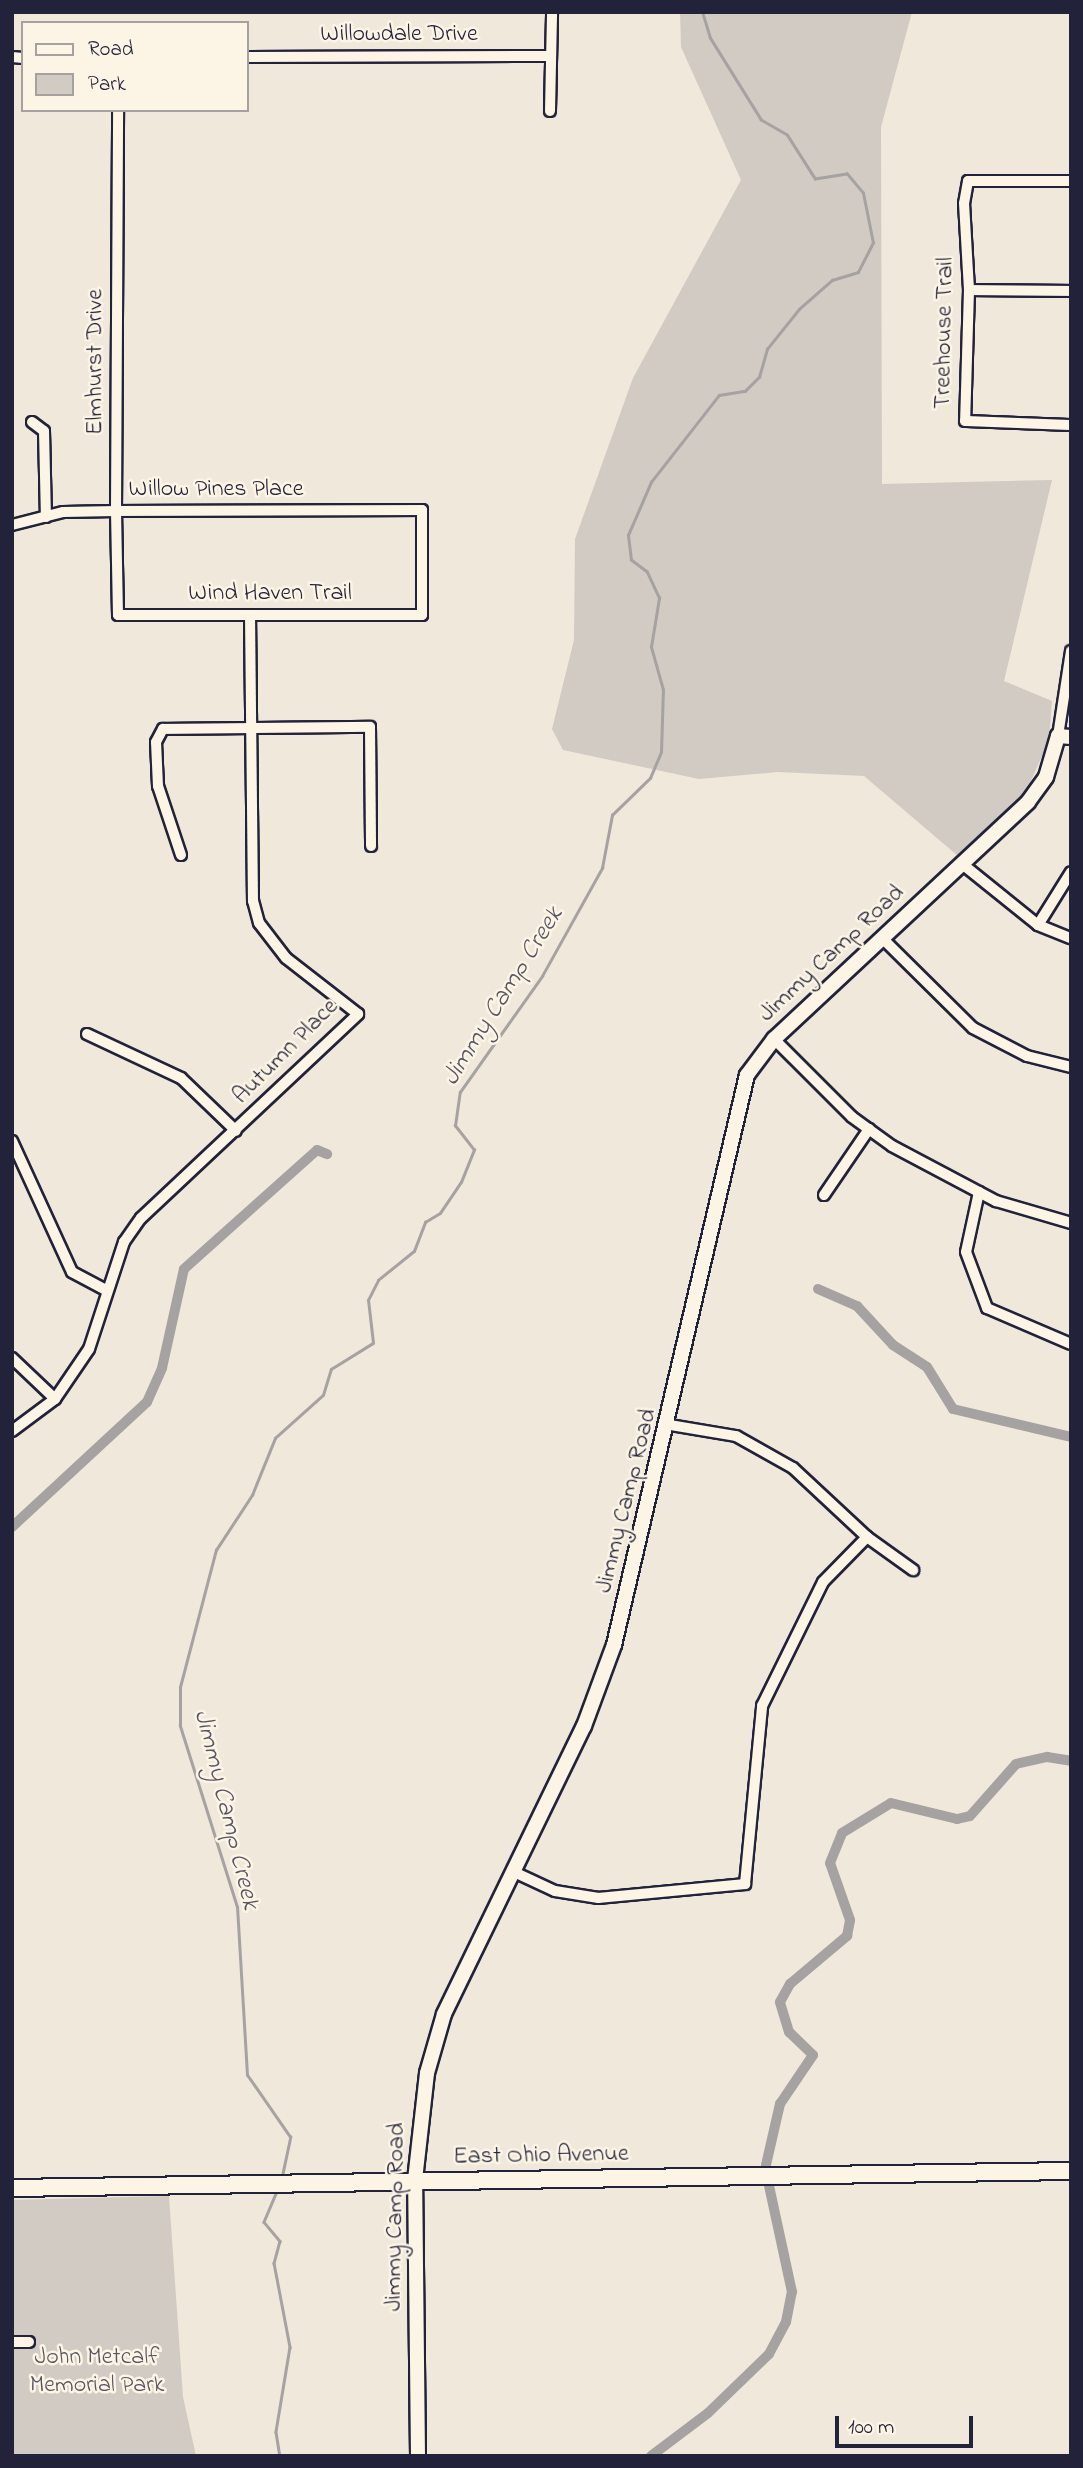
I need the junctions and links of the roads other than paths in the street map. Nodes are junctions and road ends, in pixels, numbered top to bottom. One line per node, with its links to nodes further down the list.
1 (552, 12): 2 (street)
2 (551, 56): 3 (street, Willowdale Drive); 4 (street)
3 (248, 57)
4 (550, 111)
5 (118, 112): 11 (street, Elmhurst Drive)
6 (1071, 181): 7 (street, Treehouse Trail)
7 (969, 290): 8 (street); 10 (street, Treehouse Trail)
8 (1071, 291)
9 (32, 422): 12 (street)
10 (1071, 425)
11 (116, 511): 12 (street, Willow Pines Place); 14 (street, Elmhurst Drive); 15 (street, Willow Pines Place)
12 (46, 517): 13 (street, Willow Pines Place)
13 (12, 525)
14 (118, 615): 16 (street, Wind Haven Trail)
15 (422, 615): 16 (street, Wind Haven Trail)
16 (250, 616): 18 (street, Autumn Place)
17 (1071, 651): 19 (street, Jimmy Camp Road)
18 (251, 730): 20 (street); 21 (street); 31 (street, Autumn Place)
19 (1065, 736): 22 (street, Jimmy Camp Road)
20 (371, 846)
21 (181, 855)
22 (961, 863): 24 (street); 25 (street, Jimmy Camp Road)
23 (1071, 872): 24 (street)
24 (1038, 925): 26 (street)
25 (882, 938): 28 (street, Jimmy Camp Road); 29 (street)
26 (1071, 939)
27 (87, 1034): 31 (street)
28 (774, 1038): 30 (street); 40 (street, Jimmy Camp Road)
29 (1071, 1067)
30 (869, 1129): 33 (street); 34 (street)
31 (236, 1132): 36 (street, Autumn Place)
32 (12, 1141): 36 (street)
33 (979, 1192): 35 (street); 37 (street)
34 (824, 1195)
35 (1071, 1223)
36 (107, 1291): 39 (street, Autumn Place)
37 (1071, 1344)
38 (12, 1358): 39 (street)
39 (55, 1399): 41 (street, Autumn Place)
40 (670, 1425): 42 (street); 44 (street, Jimmy Camp Road)
41 (12, 1431)
42 (867, 1537): 43 (street); 44 (street)
43 (913, 1570)
44 (514, 1871): 46 (street, Jimmy Camp Road)
45 (1071, 2171): 46 (main road, East Ohio Avenue)
46 (415, 2180): 47 (main road, East Ohio Avenue); 50 (street, Jimmy Camp Road)
47 (12, 2188)
48 (12, 2342): 49 (street)
49 (29, 2342)
50 (418, 2456)

